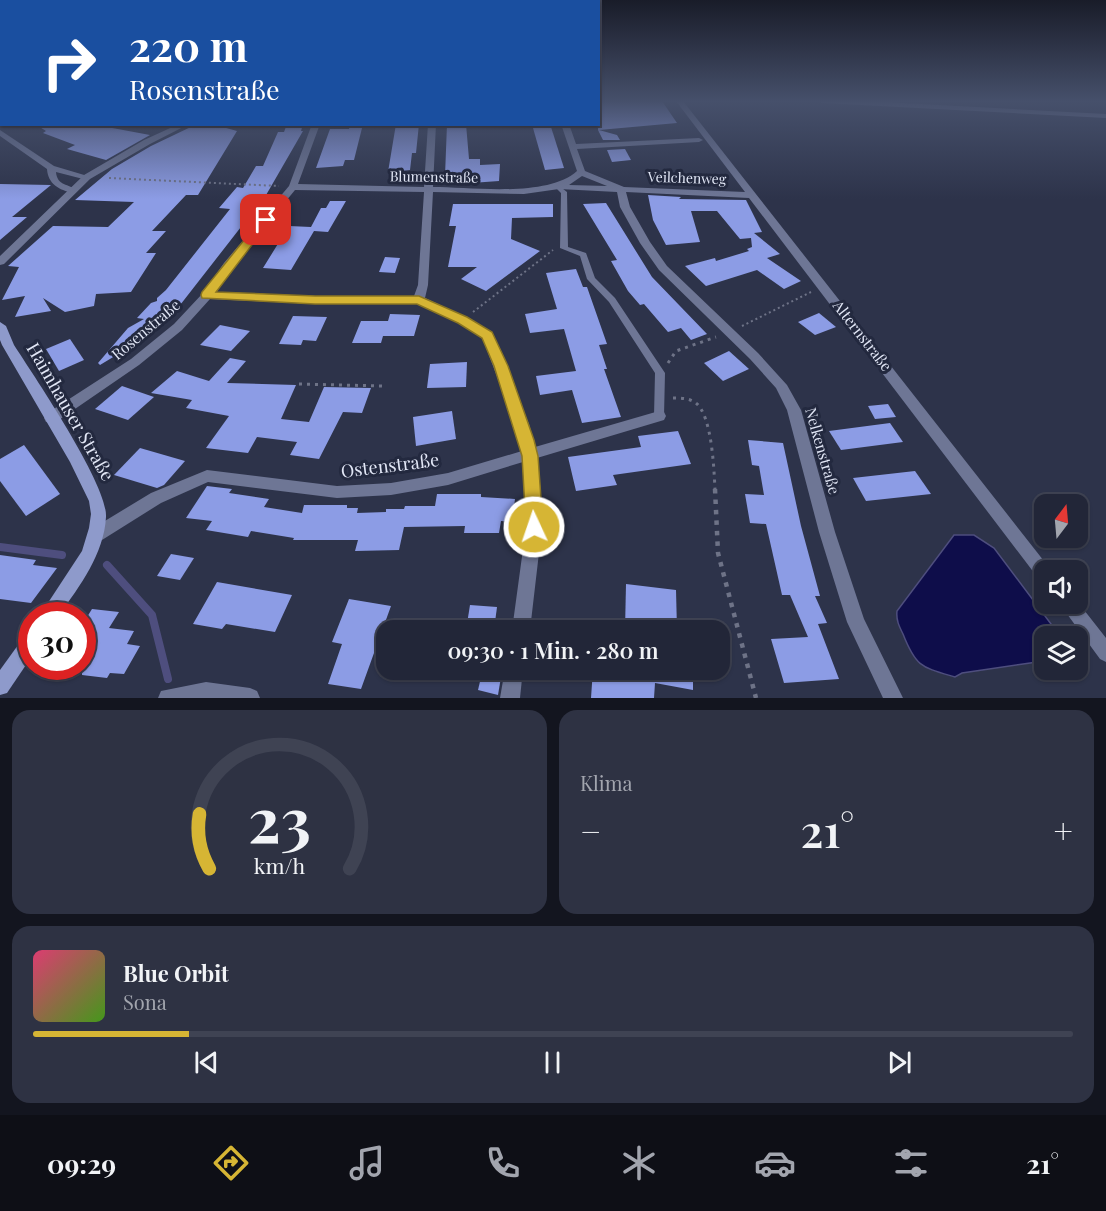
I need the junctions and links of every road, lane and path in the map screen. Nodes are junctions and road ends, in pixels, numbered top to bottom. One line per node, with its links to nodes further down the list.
1 (2, 134): 9 (street)
2 (165, 134): 11 (street)
3 (313, 134): 12 (street, Rosenstraße)
4 (431, 134): 16 (street)
5 (568, 134): 8 (street)
6 (704, 134): 17 (street, Alternstraße)
7 (699, 140): 8 (street)
8 (573, 147): 10 (street)
9 (51, 168): 11 (street); 15 (street)
10 (580, 172): 13 (street, Blumenstraße); 14 (street, Veilchenweg)
11 (87, 177): 12 (path); 15 (street)
12 (293, 187): 16 (street, Blumenstraße); 20 (street, Rosenstraße)
13 (558, 187): 14 (street, Veilchenweg); 16 (street, Blumenstraße); 18 (lane)
14 (621, 189): 17 (street, Veilchenweg); 43 (street, Nelkenstraße)
15 (74, 190): 19 (street)
16 (428, 191): 21 (street)
17 (751, 195): 31 (street, Alternstraße)
18 (563, 242): 22 (path); 26 (lane)
19 (0, 262)
20 (207, 295): 21 (street); 28 (street, Rosenstraße)
21 (419, 300): 22 (street)
22 (462, 320): 29 (street)
23 (0, 326): 28 (main road, Haimhauser Straße)
24 (299, 384): 25 (path)
25 (383, 386)
26 (658, 397): 27 (lane); 42 (path)
27 (659, 416): 29 (street, Ostenstraße)
28 (51, 418): 30 (main road, Haimhauser Straße)
29 (530, 456): 30 (street, Ostenstraße); 34 (street)
30 (96, 535): 32 (main road, Haimhauser Straße)
31 (1035, 560)
32 (58, 602)
33 (1076, 614): 35 (street)
34 (522, 620)
35 (1106, 653)
36 (18, 660): 38 (main road)
37 (512, 680): 41 (street)
38 (0, 686)
39 (168, 698): 40 (street)
40 (250, 698)
41 (510, 698)
42 (756, 698)
43 (894, 698)

